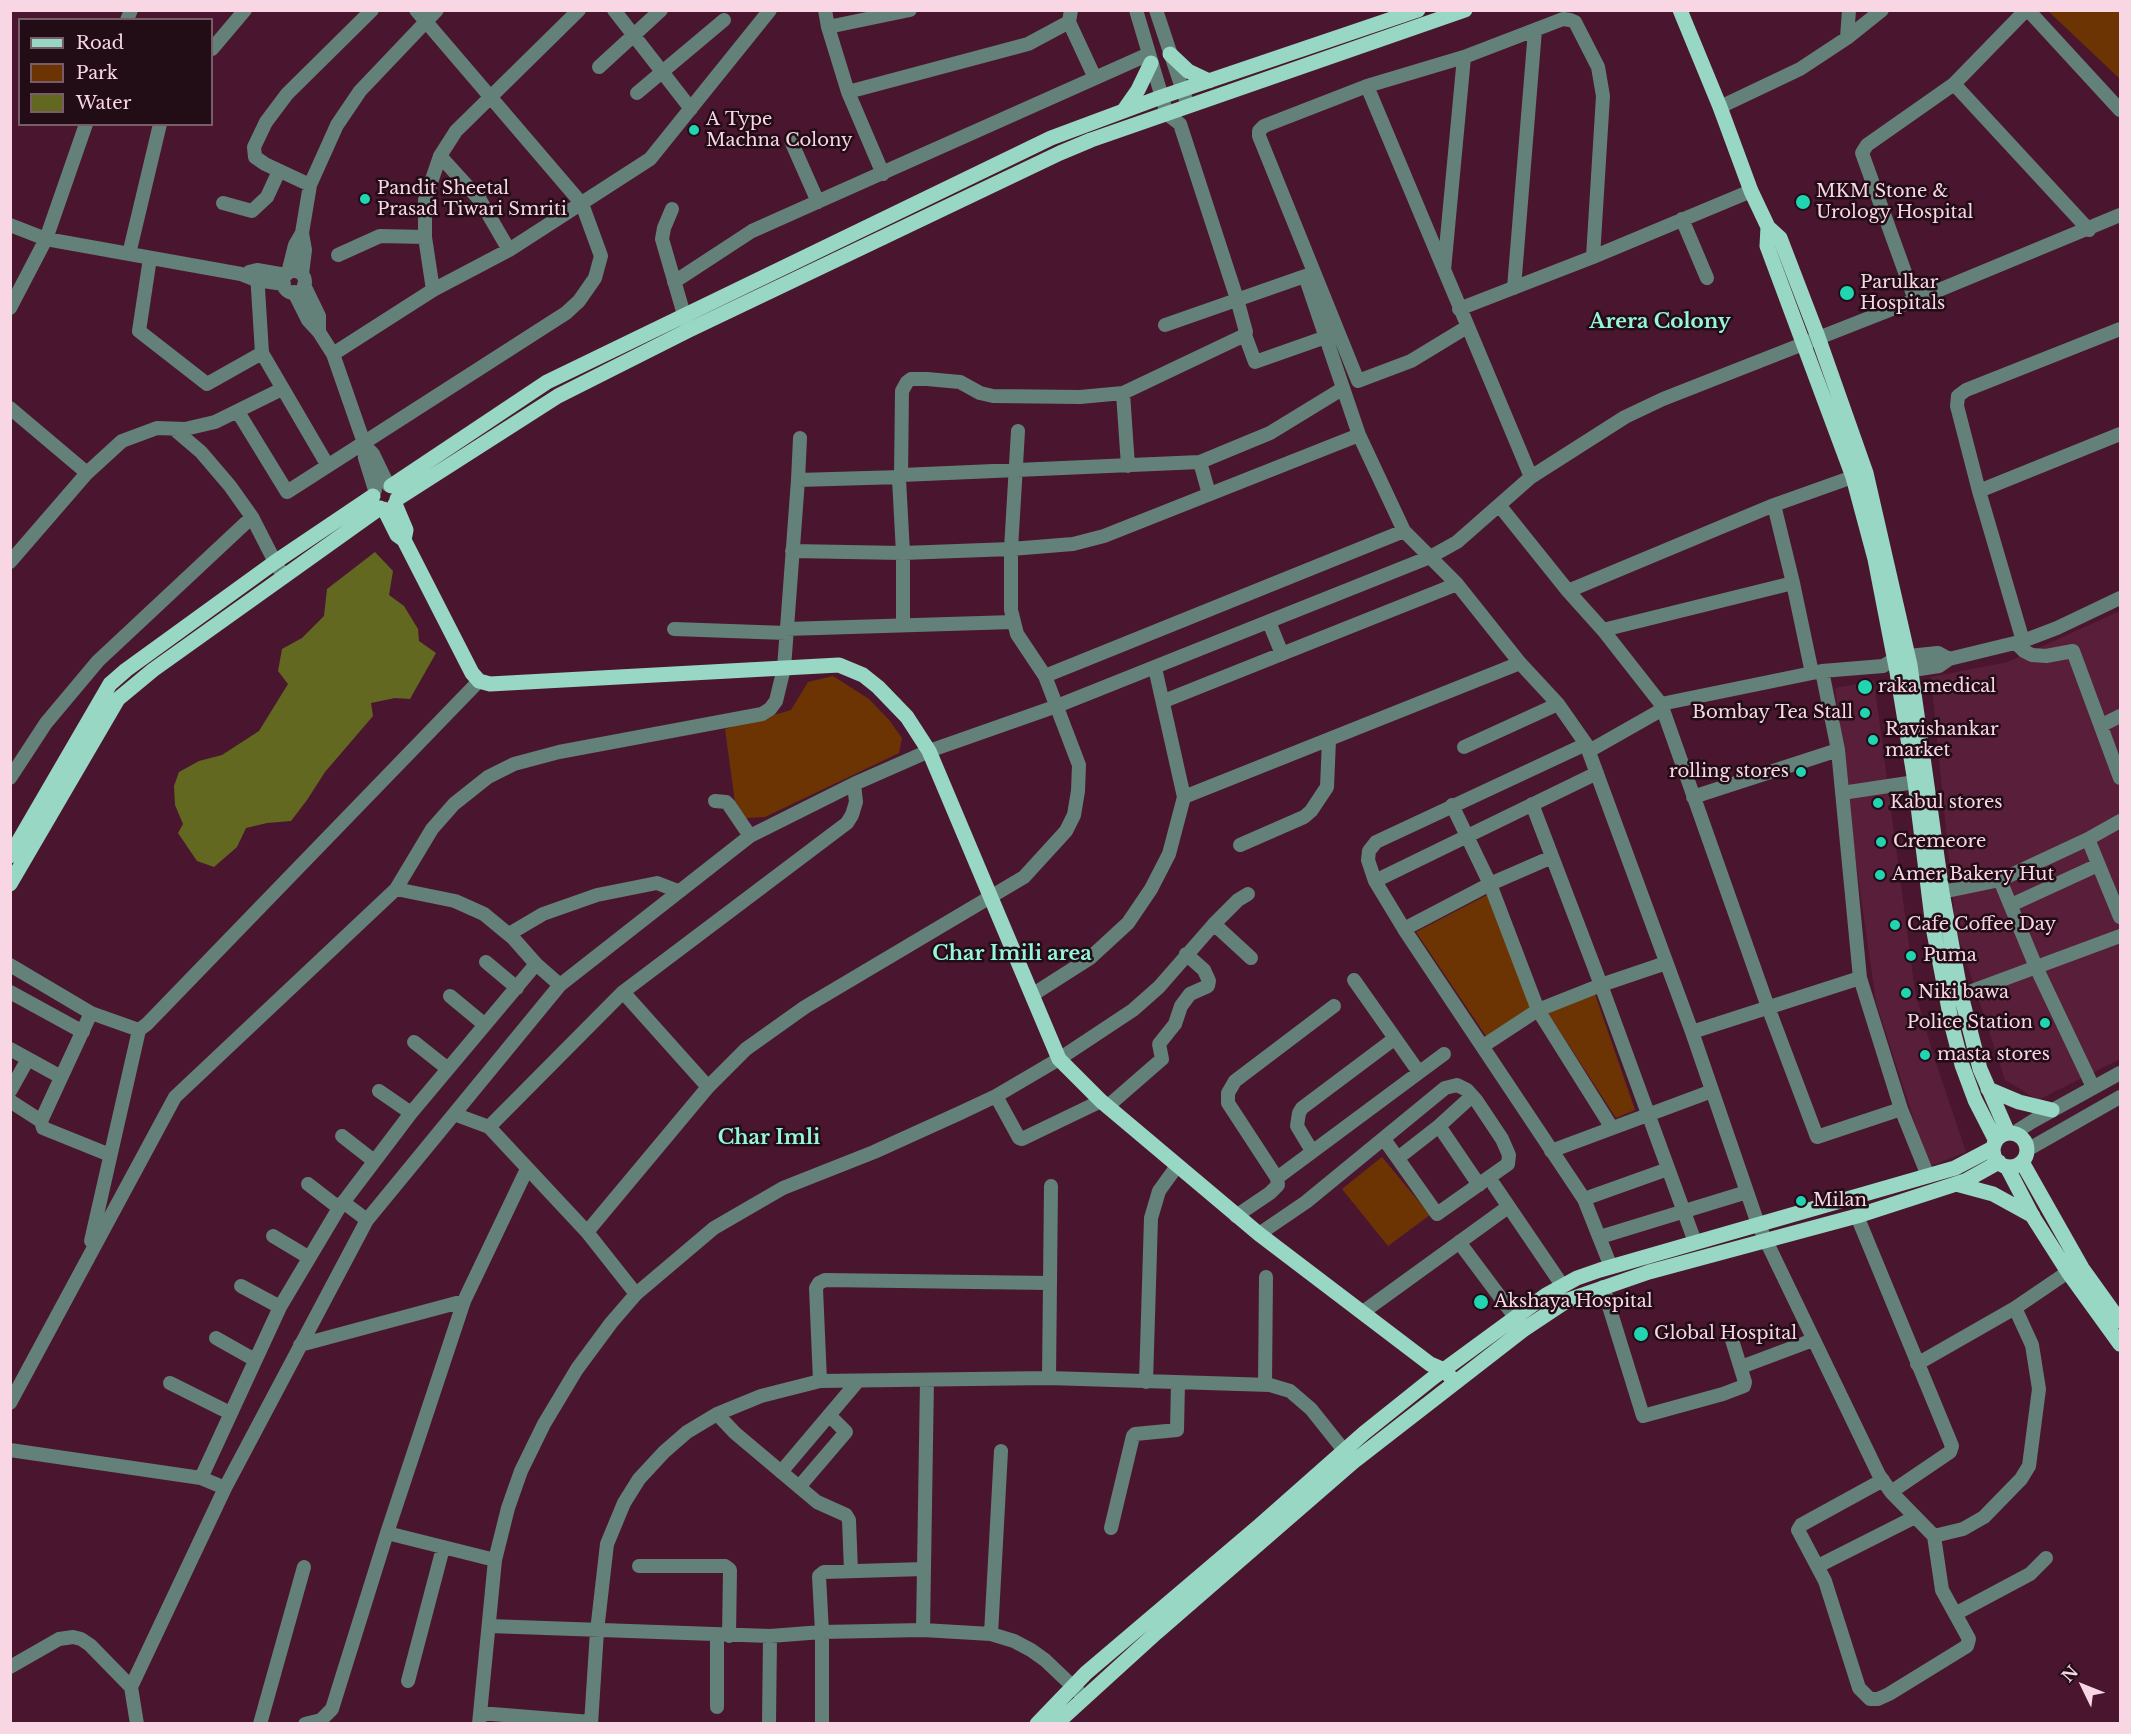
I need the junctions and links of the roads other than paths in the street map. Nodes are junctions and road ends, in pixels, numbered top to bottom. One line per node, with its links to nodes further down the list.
1 (245, 10): 26 (street)
2 (372, 10): 55 (street)
3 (416, 10): 21 (street)
4 (437, 10): 21 (street)
5 (579, 10): 39 (street)
6 (614, 10): 24 (street)
7 (661, 10): 24 (street)
8 (770, 10): 44 (street)
9 (825, 10): 22 (street)
10 (910, 10): 22 (street)
11 (1136, 10): 29 (street)
12 (1156, 10): 27 (street)
13 (1418, 10): 33 (main road)
14 (1465, 10): 41 (main road)
15 (1849, 10): 25 (street)
16 (1882, 10): 25 (street)
17 (2027, 10): 34 (street); 43 (street)
18 (1681, 11): 42 (main road)
19 (1070, 16): 32 (street); 37 (street)
20 (724, 20): 31 (street)
21 (426, 22): 39 (street); 57 (street)
22 (828, 27): 37 (street)
23 (1536, 30): 28 (street); 73 (street); 80 (street)
24 (633, 36): 30 (street); 31 (street)
25 (1847, 38): 42 (street)
26 (213, 48)
27 (1170, 54): 33 (main road); 36 (street)
28 (1464, 57): 35 (street); 75 (street)
29 (1150, 59): 32 (street); 40 (street); 45 (main road)
30 (599, 67)
31 (663, 72): 38 (street); 44 (street)
32 (1095, 78): 56 (street)
33 (1209, 81): 36 (main road)
34 (1954, 84): 67 (street); 83 (street)
35 (1367, 86): 75 (street); 88 (street)
36 (1183, 90): 40 (main road); 41 (street)
37 (848, 92): 56 (street)
38 (637, 93)
39 (490, 97): 53 (street); 62 (street)
40 (1161, 97): 45 (main road); 46 (street)
41 (1188, 106): 46 (main road); 48 (street)
42 (1720, 107): 59 (main road)
43 (2120, 108)
44 (692, 109): 62 (street)
45 (1124, 110): 47 (main road)
46 (1167, 114): 48 (street); 51 (main road)
47 (1087, 124): 51 (main road); 54 (main road)
48 (1180, 124): 82 (street)
49 (85, 126): 69 (street)
50 (160, 126): 71 (street)
51 (1091, 140): 58 (main road)
52 (791, 141): 60 (street)
53 (440, 156): 68 (street); 70 (street)
54 (984, 170): 58 (main road); 86 (main road)
55 (279, 171): 57 (street); 61 (street)
56 (883, 174): 60 (street)
57 (310, 185): 78 (street)
58 (992, 186): 86 (main road)
59 (1751, 191): 65 (street); 92 (main road)
60 (818, 202): 79 (street)
61 (223, 203)
62 (582, 204): 70 (street); 105 (street)
63 (672, 209): 79 (street)
64 (2121, 215): 67 (street)
65 (1683, 219): 73 (street); 77 (street)
66 (10, 225): 69 (street)
67 (2089, 230): 83 (street)
68 (425, 237): 72 (street); 81 (street)
69 (46, 239): 71 (street); 84 (street)
70 (509, 250): 81 (street)
71 (129, 254): 74 (street)
72 (338, 255)
73 (1593, 257): 80 (street)
74 (150, 258): 76 (street); 93 (street)
75 (1444, 272): 85 (street)
76 (256, 275): 78 (street); 93 (street)
77 (1707, 278)
78 (293, 281): 94 (street)
79 (674, 282): 86 (street)
80 (1514, 288): 85 (street)
81 (433, 290): 94 (street)
82 (1237, 299): 87 (street); 90 (street); 91 (street)
83 (1915, 300): 92 (street)
84 (10, 308)
85 (1459, 309): 88 (street)
86 (686, 323): 117 (main road)
87 (1165, 326)
88 (1467, 327): 113 (street)
89 (2121, 328): 115 (street)
90 (1245, 335): 91 (street); 97 (street)
91 (1326, 337): 96 (street)
92 (1811, 340): 111 (main road); 113 (street)
93 (262, 353): 95 (street)
94 (333, 354): 105 (street)
95 (282, 389): 99 (street); 107 (street)
96 (1342, 389): 103 (street); 106 (street)
97 (1123, 393): 108 (street); 112 (street)
98 (10, 408): 110 (street)
99 (238, 412): 100 (street); 107 (street)
100 (174, 429): 110 (street); 120 (street)
101 (1018, 431): 109 (street)
102 (2121, 434): 115 (street)
103 (1359, 435): 116 (street); 121 (street)
104 (800, 438): 114 (street)
105 (364, 444): 107 (street); 117 (street)
106 (1200, 462): 108 (street); 116 (street)
107 (328, 466)
108 (1128, 466): 109 (street)
109 (1017, 469): 112 (street); 122 (street)
110 (87, 473): 126 (street)
111 (1859, 475): 118 (street); 142 (main road)
112 (901, 477): 114 (street); 124 (street)
113 (1531, 477): 119 (street)
114 (798, 480): 123 (street)
115 (1979, 490): 139 (street)
116 (1209, 494): 122 (street)
117 (385, 497): 127 (main road); 128 (main road); 147 (main road)
118 (1774, 505): 129 (street); 131 (street)
119 (1498, 506): 125 (street); 131 (street)
120 (252, 517): 127 (street); 161 (street)
121 (1404, 531): 125 (street); 146 (street)
122 (1011, 549): 124 (street); 133 (street)
123 (792, 551): 124 (street); 138 (street)
124 (903, 553): 135 (street)
125 (1430, 557): 130 (street); 134 (street)
126 (10, 562)
127 (275, 562): 128 (street); 175 (main road)
128 (284, 577): 180 (main road)
129 (1793, 583): 137 (street); 145 (street)
130 (1457, 584): 140 (street); 141 (street)
131 (1568, 591): 137 (street)
132 (2121, 597): 139 (street)
133 (1013, 622): 135 (street); 146 (street)
134 (1269, 622): 140 (street); 144 (street)
135 (903, 625): 138 (street)
136 (674, 629): 138 (street)
137 (1603, 630): 151 (street)
138 (786, 631): 143 (street)
139 (2019, 642): 142 (street); 153 (street)
140 (1282, 654): 148 (street)
141 (1520, 663): 149 (street); 154 (street)
142 (1899, 665): 145 (street); 162 (main road); 184 (main road)
143 (784, 668): 147 (main road); 158 (main road); 182 (street)
144 (1155, 668): 148 (street); 150 (street)
145 (1817, 672): 151 (street); 157 (street)
146 (1045, 676): 150 (street)
147 (479, 681): 215 (street)
148 (1164, 701): 165 (street)
149 (1558, 704): 155 (street); 156 (street)
150 (1057, 706): 158 (street); 186 (street)
151 (1662, 706): 156 (street); 166 (street)
152 (2121, 716): 153 (street)
153 (2102, 725): 160 (street)
154 (1329, 740): 165 (street); 174 (street)
155 (1464, 747)
156 (1587, 747): 159 (street); 169 (street)
157 (1838, 750): 164 (street); 166 (street)
158 (929, 751): 163 (street); 186 (main road)
159 (1597, 773): 168 (street); 196 (street)
160 (2121, 777)
161 (10, 778)
162 (1915, 782): 164 (street); 251 (main road)
163 (854, 784): 172 (street); 205 (street)
164 (1842, 793): 200 (street)
165 (1184, 797): 206 (street)
166 (1693, 797): 211 (street)
167 (715, 801): 172 (street)
168 (1532, 804): 171 (street); 176 (street)
169 (1452, 805): 171 (street); 179 (street)
170 (2121, 821): 173 (street)
171 (1467, 835): 179 (street); 181 (street)
172 (750, 836): 183 (street)
173 (2088, 839): 177 (street); 178 (street)
174 (1240, 845)
175 (10, 856)
176 (1552, 857): 181 (street); 203 (street)
177 (2098, 865): 187 (street); 188 (street)
178 (2000, 880): 184 (street); 187 (street)
179 (1375, 881): 190 (street)
180 (10, 884)
181 (1490, 884): 190 (street); 212 (street)
182 (396, 889): 191 (street); 286 (street)
183 (678, 891): 191 (street); 202 (street)
184 (1942, 892): 207 (main road)
185 (1248, 894): 189 (street)
186 (990, 898): 206 (main road); 230 (street)
187 (2011, 905): 199 (street)
188 (2121, 917)
189 (1214, 924): 193 (street); 194 (street)
190 (1404, 930): 220 (street)
191 (509, 934): 197 (street)
192 (2121, 936): 199 (street)
193 (1186, 954): 224 (street); 239 (street)
194 (1251, 958)
195 (486, 962): 204 (street)
196 (1666, 963): 203 (street); 217 (street)
197 (536, 964): 202 (street); 204 (street)
198 (10, 965): 213 (street)
199 (2036, 967): 207 (street); 229 (street)
200 (1860, 978): 211 (street); 240 (street)
201 (1353, 980): 218 (street)
202 (560, 985): 243 (street)
203 (1601, 985): 212 (street); 244 (street)
204 (517, 988): 214 (street)
205 (623, 992): 230 (street); 247 (street)
206 (1032, 995): 224 (main road)
207 (1961, 995): 231 (main road)
208 (12, 996): 216 (street)
209 (450, 996): 214 (street)
210 (1334, 1006): 262 (street)
211 (1768, 1007): 217 (street); 240 (street)
212 (1538, 1010): 220 (street); 248 (street)
213 (91, 1013): 215 (street); 216 (street)
214 (485, 1025): 225 (street)
215 (139, 1030): 254 (street)
216 (83, 1032): 228 (street)
217 (1692, 1032): 234 (street)
218 (1394, 1039): 226 (street); 252 (street)
219 (414, 1042): 225 (street)
220 (1484, 1046): 253 (street)
221 (10, 1049): 223 (street)
222 (1444, 1054): 226 (street)
223 (28, 1059): 228 (street); 232 (street)
224 (1059, 1059): 235 (street); 239 (main road)
225 (448, 1069): 242 (street)
226 (1418, 1071): 252 (street)
227 (2121, 1073): 229 (street)
228 (61, 1077): 245 (street)
229 (2093, 1087): 241 (street)
230 (708, 1088): 278 (street)
231 (1988, 1089): 241 (main road); 251 (main road)
232 (10, 1091)
233 (379, 1091): 242 (street)
234 (1712, 1091): 244 (street); 268 (street)
235 (996, 1096): 239 (street); 294 (street)
236 (1472, 1096): 246 (street); 250 (street); 265 (street)
237 (2121, 1097): 255 (street)
238 (10, 1101): 245 (street)
239 (1105, 1104): 258 (main road)
240 (1901, 1109): 261 (street)
241 (2052, 1110): 251 (street)
242 (411, 1113): 257 (street)
243 (454, 1113): 247 (street); 276 (street)
244 (1648, 1115): 248 (street); 260 (street)
245 (41, 1121): 254 (street)
246 (1439, 1126): 256 (street); 265 (street)
247 (489, 1127): 259 (street)
248 (1612, 1128): 253 (street)
249 (342, 1136): 257 (street)
250 (1384, 1139): 256 (street); 279 (street)
251 (2003, 1147): 255 (main road); 255 (main road); 261 (main road); 264 (main road); 275 (main road)
252 (1312, 1151): 262 (street)
253 (1551, 1151): 269 (street)
254 (110, 1155): 286 (street)
255 (2025, 1156): 300 (main road)
256 (1398, 1158): 265 (street)
257 (374, 1161): 270 (street)
258 (1177, 1166): 273 (main road); 314 (street)
259 (527, 1169): 278 (street); 295 (street)
260 (1668, 1169): 269 (street); 272 (street)
261 (1929, 1176): 277 (main road)
262 (1277, 1178): 273 (street)
263 (308, 1184): 270 (street)
264 (1956, 1184): 274 (main road); 275 (main road)
265 (1479, 1185)
266 (1494, 1185): 271 (street)
267 (1051, 1186): 290 (street)
268 (1747, 1192): 272 (street); 277 (street)
269 (1584, 1199): 281 (street)
270 (341, 1205): 276 (street); 285 (street)
271 (1508, 1207): 283 (street); 291 (street)
272 (1684, 1212): 281 (street); 284 (street)
273 (1236, 1216): 279 (main road)
274 (1857, 1216): 282 (main road); 307 (street)
275 (2033, 1216): 288 (main road)
276 (367, 1220): 305 (street)
277 (1758, 1224): 282 (street); 284 (main road)
278 (587, 1232): 294 (street)
279 (1259, 1234): 298 (main road)
280 (273, 1236): 285 (street)
281 (1600, 1237): 287 (street)
282 (1765, 1241): 293 (main road); 303 (street)
283 (1459, 1242): 298 (street); 299 (street)
284 (1695, 1242): 287 (main road)
285 (309, 1257): 296 (street)
286 (87, 1258): 319 (street)
287 (1611, 1267): 291 (main road)
288 (2068, 1272): 297 (street); 304 (main road)
289 (1266, 1277): 317 (street)
290 (1049, 1283): 310 (street); 312 (street)
291 (1562, 1285): 299 (main road)
292 (241, 1286): 296 (street)
293 (1603, 1287): 308 (street); 318 (main road)
294 (636, 1294): 338 (street)
295 (464, 1301): 305 (street); 334 (street)
296 (280, 1307): 306 (street)
297 (2015, 1308): 307 (street); 335 (street)
298 (1363, 1312): 309 (main road)
299 (1515, 1317): 309 (main road)
300 (2121, 1321)
301 (216, 1338): 306 (street)
302 (1732, 1340): 308 (street)
303 (1813, 1340): 308 (street); 328 (street)
304 (2121, 1344)
305 (300, 1345): 330 (street)
306 (255, 1360): 320 (street)
307 (1917, 1364): 331 (street)
308 (1741, 1367)
309 (1436, 1370): 318 (main road); 325 (main road)
310 (1049, 1378): 311 (street); 314 (street)
311 (927, 1380): 313 (street); 342 (street)
312 (820, 1381): 313 (street); 321 (street)
313 (858, 1381): 322 (street)
314 (1146, 1382): 316 (street)
315 (170, 1383): 320 (street)
316 (1178, 1383): 317 (street); 333 (street)
317 (1265, 1385): 325 (street)
318 (1450, 1386): 325 (main road)
319 (10, 1403)
320 (230, 1413): 327 (street)
321 (717, 1414): 326 (street); 347 (street)
322 (829, 1415): 326 (street); 329 (street)
323 (10, 1450): 327 (street)
324 (1001, 1451): 349 (street)
325 (1348, 1456): 354 (main road); 356 (main road)
326 (781, 1472): 329 (street)
327 (201, 1478): 330 (street)
328 (1883, 1480): 331 (street); 340 (street)
329 (799, 1487): 343 (street)
330 (225, 1488): 355 (street)
331 (1891, 1492): 332 (street)
332 (1915, 1517): 335 (street); 340 (street)
333 (1111, 1528)
334 (387, 1533): 336 (street); 362 (street)
335 (1934, 1536): 344 (street)
336 (443, 1548): 338 (street); 353 (street)
337 (2046, 1558): 344 (street)
338 (495, 1560): 345 (street)
339 (639, 1566): 350 (street)
340 (1818, 1566): 344 (street)
341 (304, 1567): 361 (street)
342 (924, 1569): 343 (street); 346 (street)
343 (851, 1571): 348 (street)
344 (1955, 1614)
345 (489, 1626): 347 (street); 358 (street)
346 (923, 1630): 348 (street); 349 (street)
347 (597, 1631): 350 (street); 359 (street)
348 (822, 1632): 351 (street); 364 (street)
349 (991, 1634): 354 (street)
350 (723, 1635): 351 (street); 357 (street)
351 (770, 1636): 363 (street)
352 (10, 1667): 355 (street)
353 (408, 1681)
354 (1072, 1686): 356 (street); 365 (main road)
355 (131, 1687): 360 (street)
356 (1084, 1697): 366 (main road)
357 (717, 1707)
358 (480, 1718): 359 (street)
359 (591, 1723)
360 (137, 1724)
361 (260, 1724)
362 (305, 1724)
363 (769, 1724)
364 (822, 1724)
365 (1036, 1724)
366 (1056, 1724)

